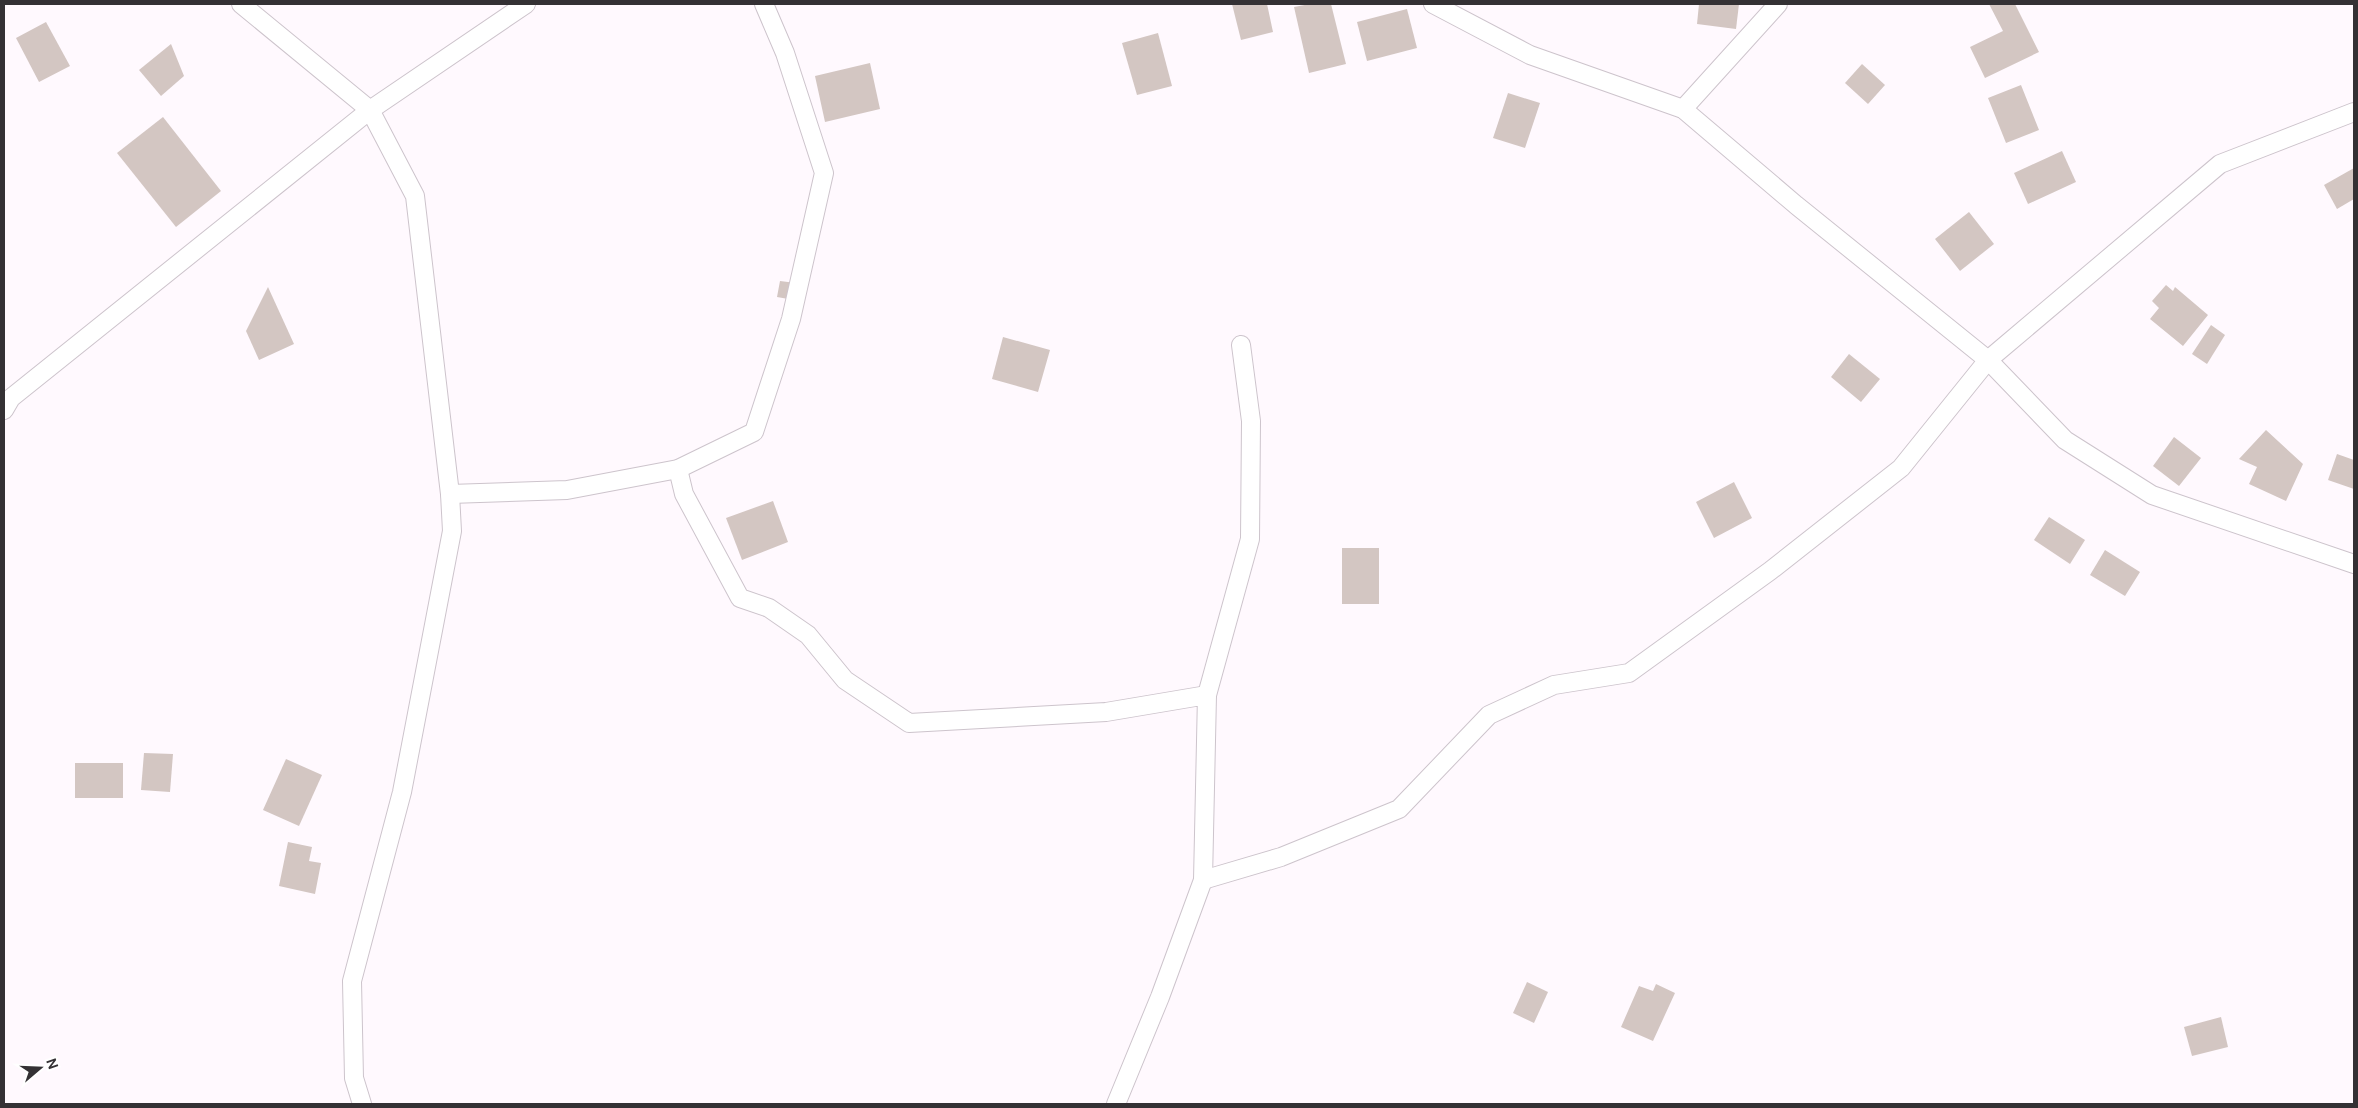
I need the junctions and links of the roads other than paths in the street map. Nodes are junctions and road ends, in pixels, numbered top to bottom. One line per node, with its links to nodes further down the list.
1 (240, 4): 7 (street)
2 (526, 4): 7 (street)
3 (764, 4): 12 (street)
4 (1433, 4): 6 (street)
5 (1778, 4): 6 (street)
6 (1683, 109): 10 (street)
7 (370, 110): 11 (street); 13 (street)
8 (2354, 112): 10 (street)
9 (1241, 345): 15 (street)
10 (1988, 360): 14 (street); 16 (street)
11 (4, 410)
12 (678, 469): 13 (street); 15 (street)
13 (450, 494): 17 (street)
14 (2354, 564)
15 (1207, 695): 16 (street)
16 (1203, 880): 18 (street)
17 (362, 1104)
18 (1116, 1104)

